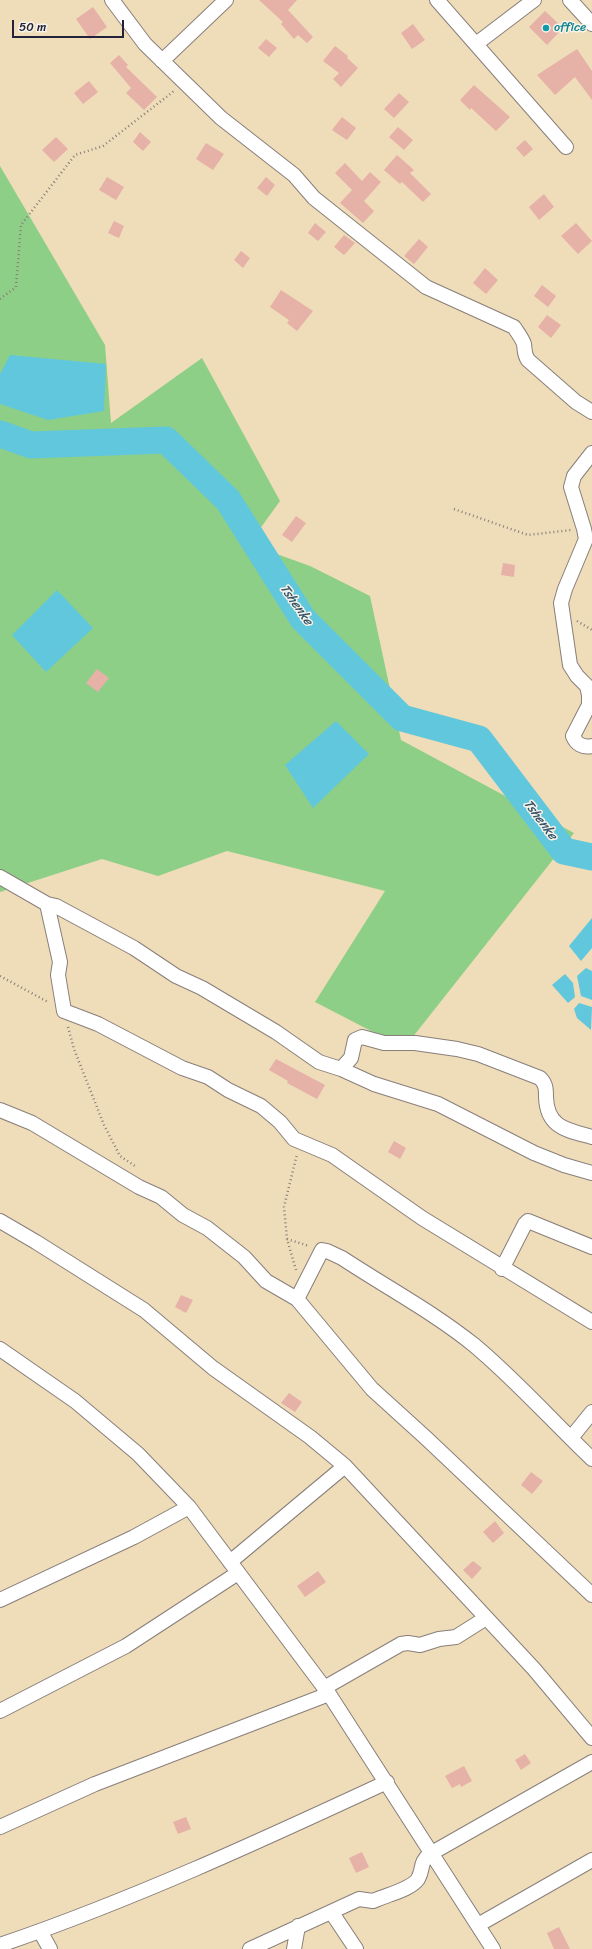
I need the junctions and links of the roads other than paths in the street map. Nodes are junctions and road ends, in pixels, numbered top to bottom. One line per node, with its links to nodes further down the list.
1 (112, 0): 8 (street)
2 (226, 0): 8 (street)
3 (437, 0): 7 (street)
4 (534, 0): 7 (street)
5 (570, 0): 6 (street)
6 (592, 24)
7 (476, 44): 9 (street)
8 (162, 61): 10 (street)
9 (566, 147)
10 (592, 412)
11 (592, 453): 12 (street)
12 (592, 746)
13 (0, 877): 14 (street)
14 (47, 904): 15 (street); 21 (street)
15 (341, 1069): 17 (street); 18 (street)
16 (0, 1110): 22 (street)
17 (592, 1137)
18 (592, 1172)
19 (0, 1221): 28 (street)
20 (592, 1247): 21 (street)
21 (502, 1269): 23 (street)
22 (297, 1299): 26 (street); 32 (street)
23 (592, 1322)
24 (0, 1350): 29 (street)
25 (592, 1412): 26 (street)
26 (571, 1438): 27 (street)
27 (592, 1458)
28 (345, 1466): 30 (street); 34 (street)
29 (189, 1507): 30 (street); 33 (street)
30 (230, 1562): 31 (street)
31 (238, 1573): 35 (street); 36 (street)
32 (592, 1595)
33 (0, 1600)
34 (486, 1618): 35 (street); 37 (street)
35 (326, 1691): 39 (street); 40 (street)
36 (0, 1711)
37 (592, 1738)
38 (592, 1762): 41 (street)
39 (387, 1782): 41 (street); 46 (street)
40 (0, 1827)
41 (430, 1854): 43 (street); 44 (street)
42 (592, 1860): 44 (street)
43 (332, 1913): 45 (street); 51 (street)
44 (478, 1925): 52 (street)
45 (298, 1926): 49 (street); 50 (street)
46 (40, 1931): 47 (street); 48 (street)
47 (0, 1945)
48 (50, 1949)
49 (250, 1949)
50 (294, 1949)
51 (356, 1949)
52 (493, 1949)

